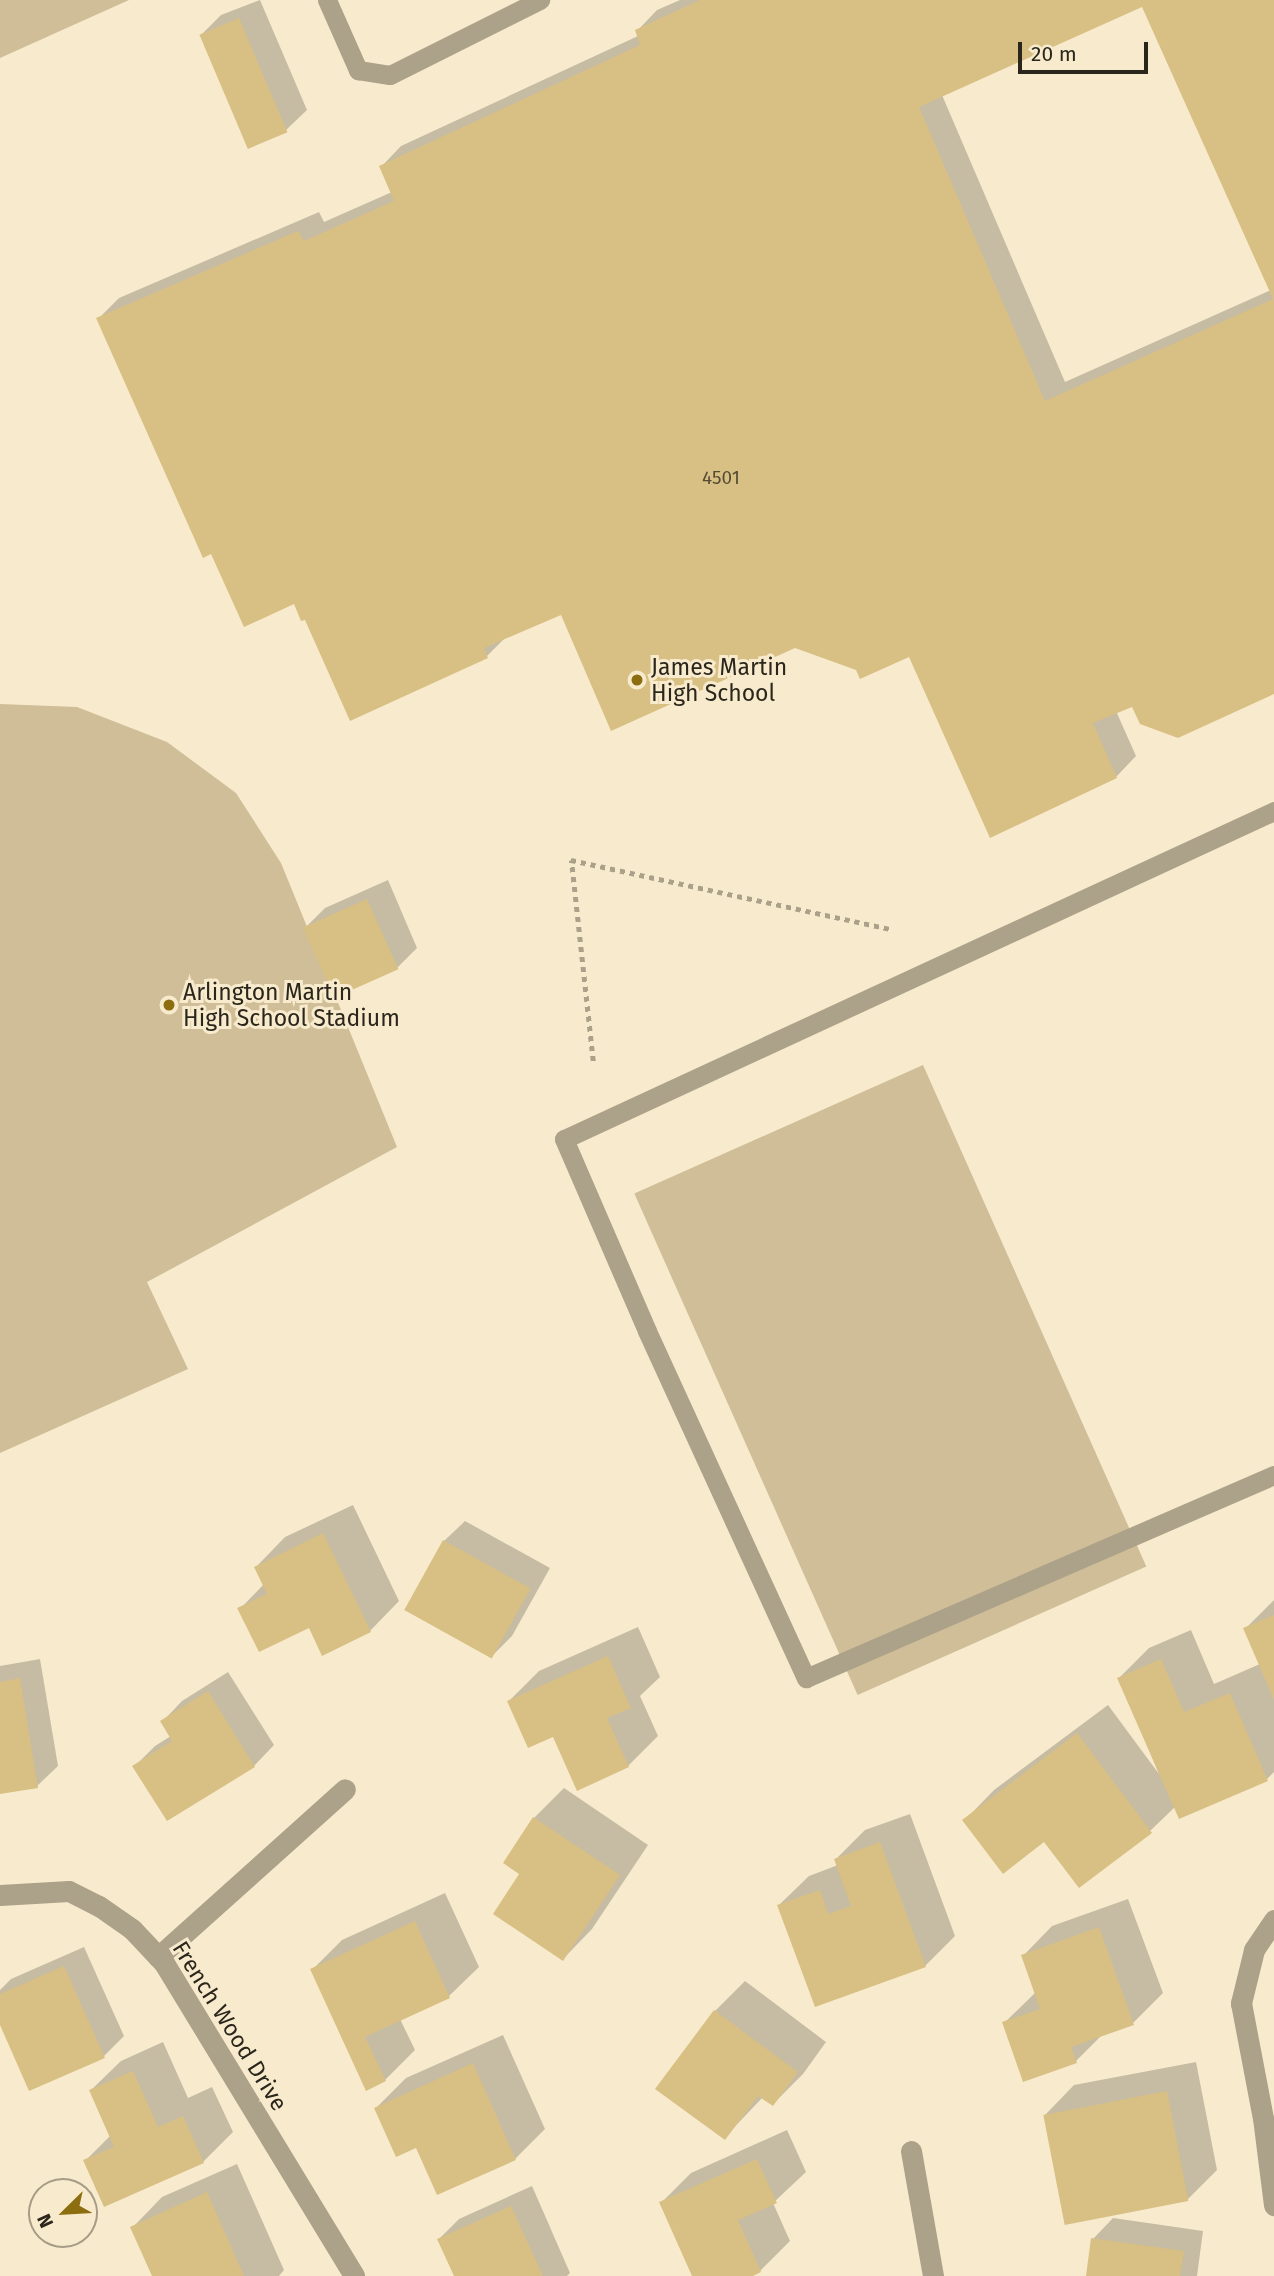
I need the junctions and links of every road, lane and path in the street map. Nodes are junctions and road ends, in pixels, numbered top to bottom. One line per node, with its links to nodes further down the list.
1 (327, 0): 2 (lane)
2 (540, 0)
3 (1274, 811): 6 (lane)
4 (890, 929): 5 (path)
5 (593, 1061)
6 (1274, 1475)
7 (345, 1789): 10 (street)
8 (0, 1895): 10 (street, French Wood Drive)
9 (1274, 1920): 12 (street)
10 (158, 1957): 13 (street, French Wood Drive)
11 (911, 2151): 14 (street)
12 (1274, 2204)
13 (354, 2276)
14 (933, 2276)

